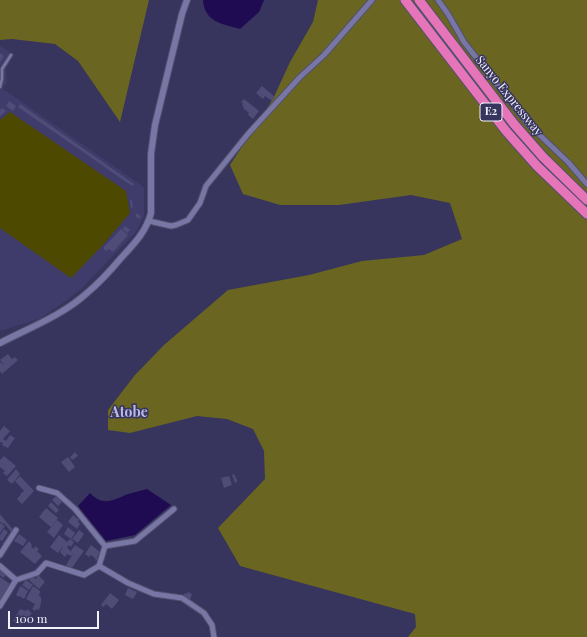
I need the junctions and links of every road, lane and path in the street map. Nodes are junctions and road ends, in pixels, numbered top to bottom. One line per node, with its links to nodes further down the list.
1 (187, 0): 11 (street)
2 (372, 0): 11 (street)
3 (419, 0): 9 (highway, Sanyo Expressway / E2)
4 (438, 0): 8 (street)
5 (406, 2): 10 (highway, Sanyo Expressway / E2)
6 (10, 55): 7 (lane)
7 (0, 87)
8 (587, 184)
9 (587, 200)
10 (587, 214)
11 (149, 221): 12 (street)
12 (0, 343)
13 (39, 488): 16 (street)
14 (174, 509): 16 (street)
15 (16, 530): 17 (street)
16 (105, 546): 19 (street)
17 (0, 555)
18 (0, 566): 20 (street)
19 (99, 566): 20 (street); 22 (street)
20 (16, 580): 21 (street)
21 (0, 606)
22 (214, 637)

